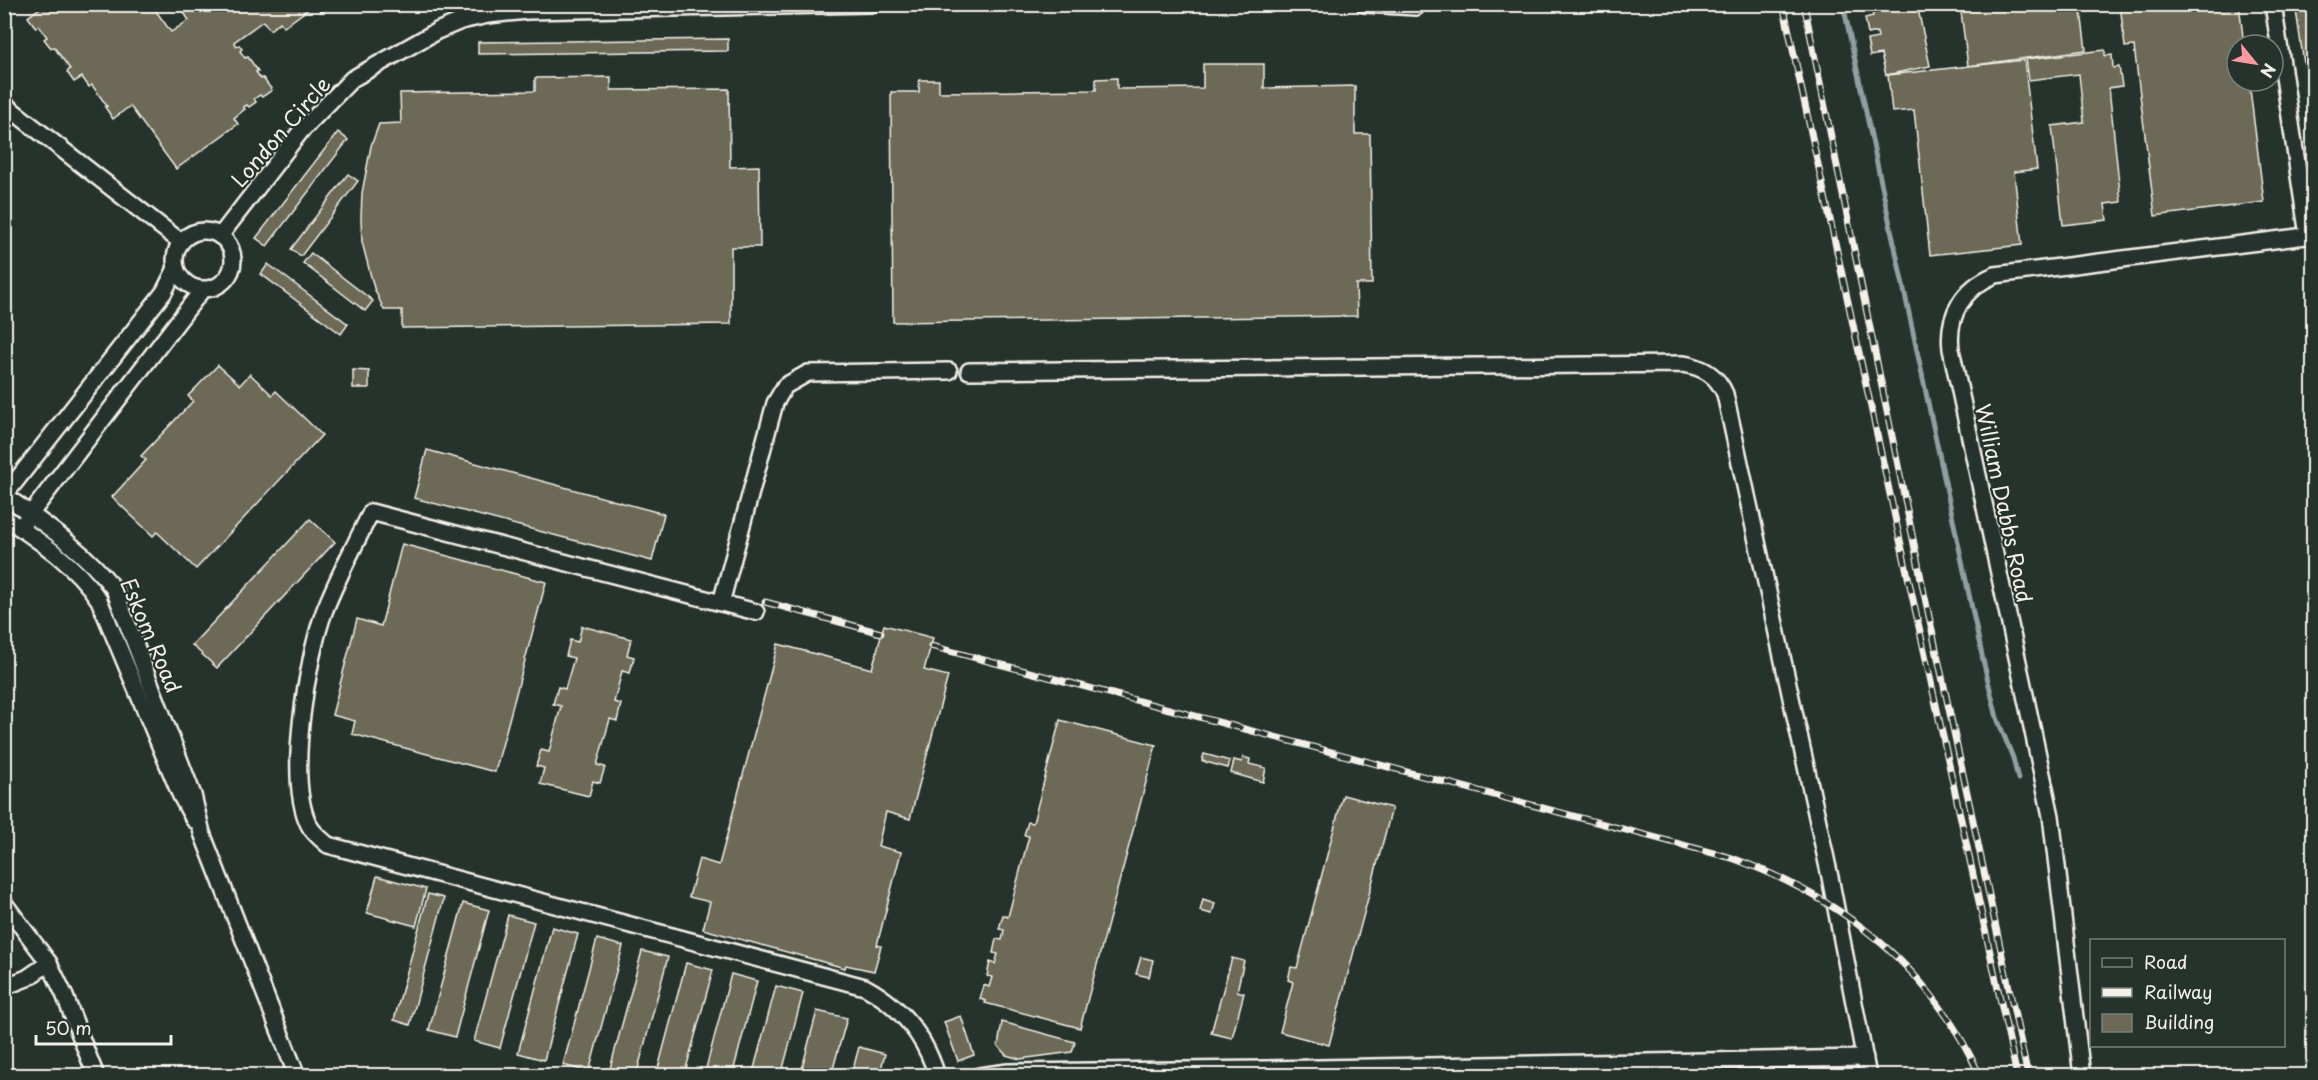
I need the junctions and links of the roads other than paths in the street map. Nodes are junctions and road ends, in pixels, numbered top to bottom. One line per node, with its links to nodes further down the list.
1 (872, 4): 6 (street, London Circle)
2 (1364, 4): 4 (street)
3 (2273, 4): 7 (street)
4 (1416, 7)
5 (4, 104): 8 (street)
6 (220, 236): 8 (street); 10 (street)
7 (2311, 236): 29 (street, William Dabbs Road)
8 (181, 242): 9 (street)
9 (176, 270): 10 (street); 13 (street)
10 (202, 290): 14 (street)
11 (949, 371): 17 (street)
12 (969, 371): 23 (street)
13 (5, 496): 14 (street, Eskom Road)
14 (30, 514): 16 (street); 19 (street, Eskom Road)
15 (4, 517): 16 (street, Eskom Road)
16 (20, 527): 19 (street, Eskom Road)
17 (722, 603): 18 (street); 26 (street)
18 (756, 612)
19 (202, 833): 25 (street, Eskom Road)
20 (4, 903): 21 (street)
21 (49, 963): 22 (street); 24 (street)
22 (4, 987)
23 (1864, 1058): 27 (street); 28 (street)
24 (96, 1076)
25 (297, 1076)
26 (937, 1076)
27 (979, 1076)
28 (1869, 1076)
29 (2082, 1076)

